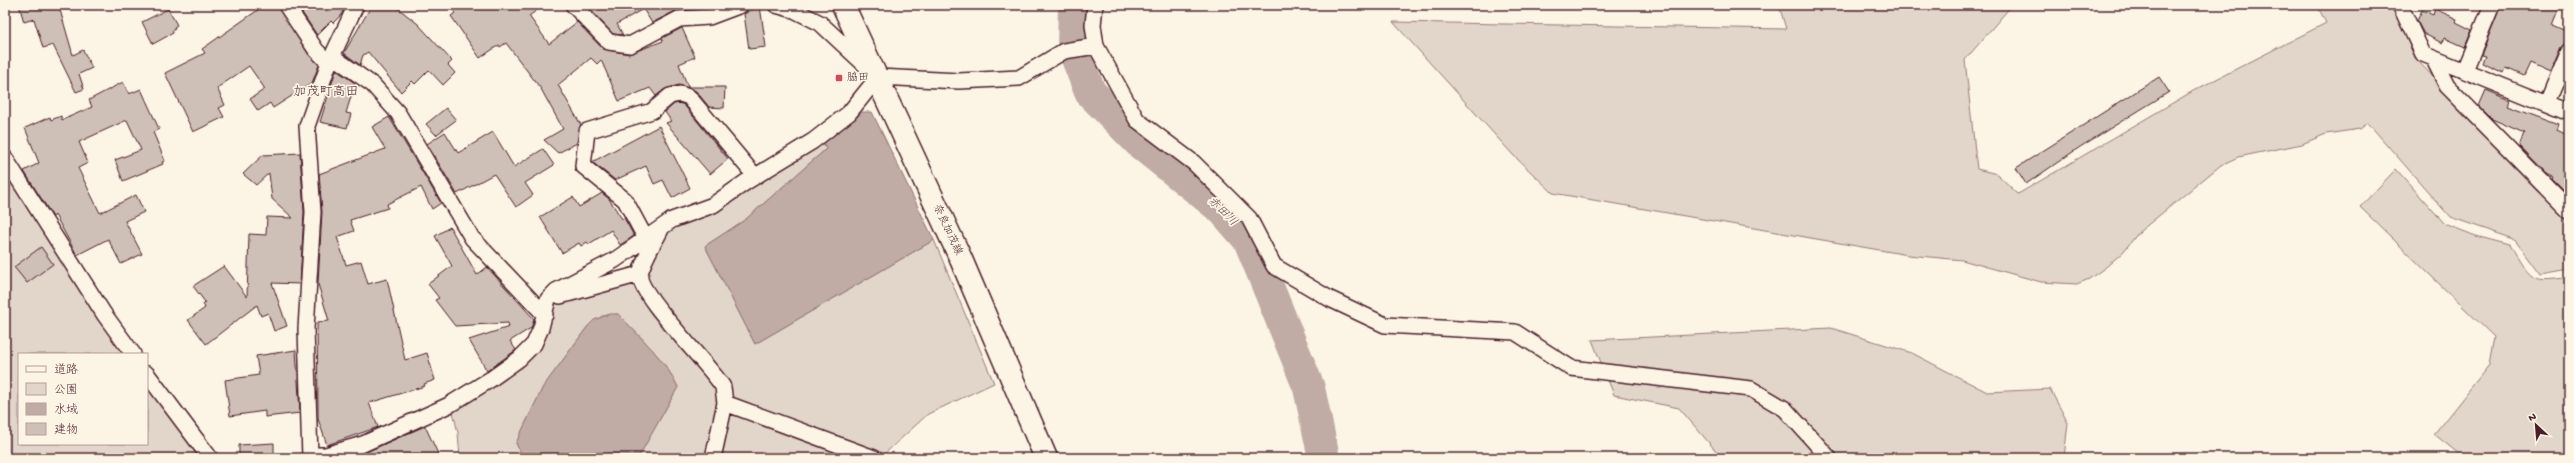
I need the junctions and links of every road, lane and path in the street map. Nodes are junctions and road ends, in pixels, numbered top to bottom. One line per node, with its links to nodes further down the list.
1 (286, 5): 12 (street)
2 (356, 5): 12 (street)
3 (573, 5): 4 (street)
4 (742, 5)
5 (776, 5): 15 (street)
6 (1096, 5): 10 (street)
7 (2400, 5): 13 (street)
8 (2492, 5): 14 (street)
9 (841, 7): 15 (main road, 奈良加茂線)
10 (1096, 46): 15 (street); 34 (street)
11 (2569, 50): 16 (street)
12 (330, 60): 25 (street); 29 (street)
13 (2434, 60): 14 (street); 20 (street)
14 (2465, 70): 16 (street)
15 (878, 77): 19 (street); 33 (main road, 奈良加茂線)
16 (2547, 104): 17 (street)
17 (2569, 113)
18 (5, 158): 26 (street)
19 (755, 176): 21 (street); 22 (street)
20 (2569, 210)
21 (661, 228): 22 (street); 23 (street)
22 (646, 238): 24 (street)
23 (640, 274): 24 (street); 28 (street)
24 (548, 299): 25 (street)
25 (545, 315): 29 (street)
26 (132, 353)
27 (148, 375): 30 (street)
28 (725, 403): 31 (street); 32 (street)
29 (310, 457)
30 (210, 458)
31 (713, 458)
32 (874, 458)
33 (1046, 458)
34 (1829, 458)

